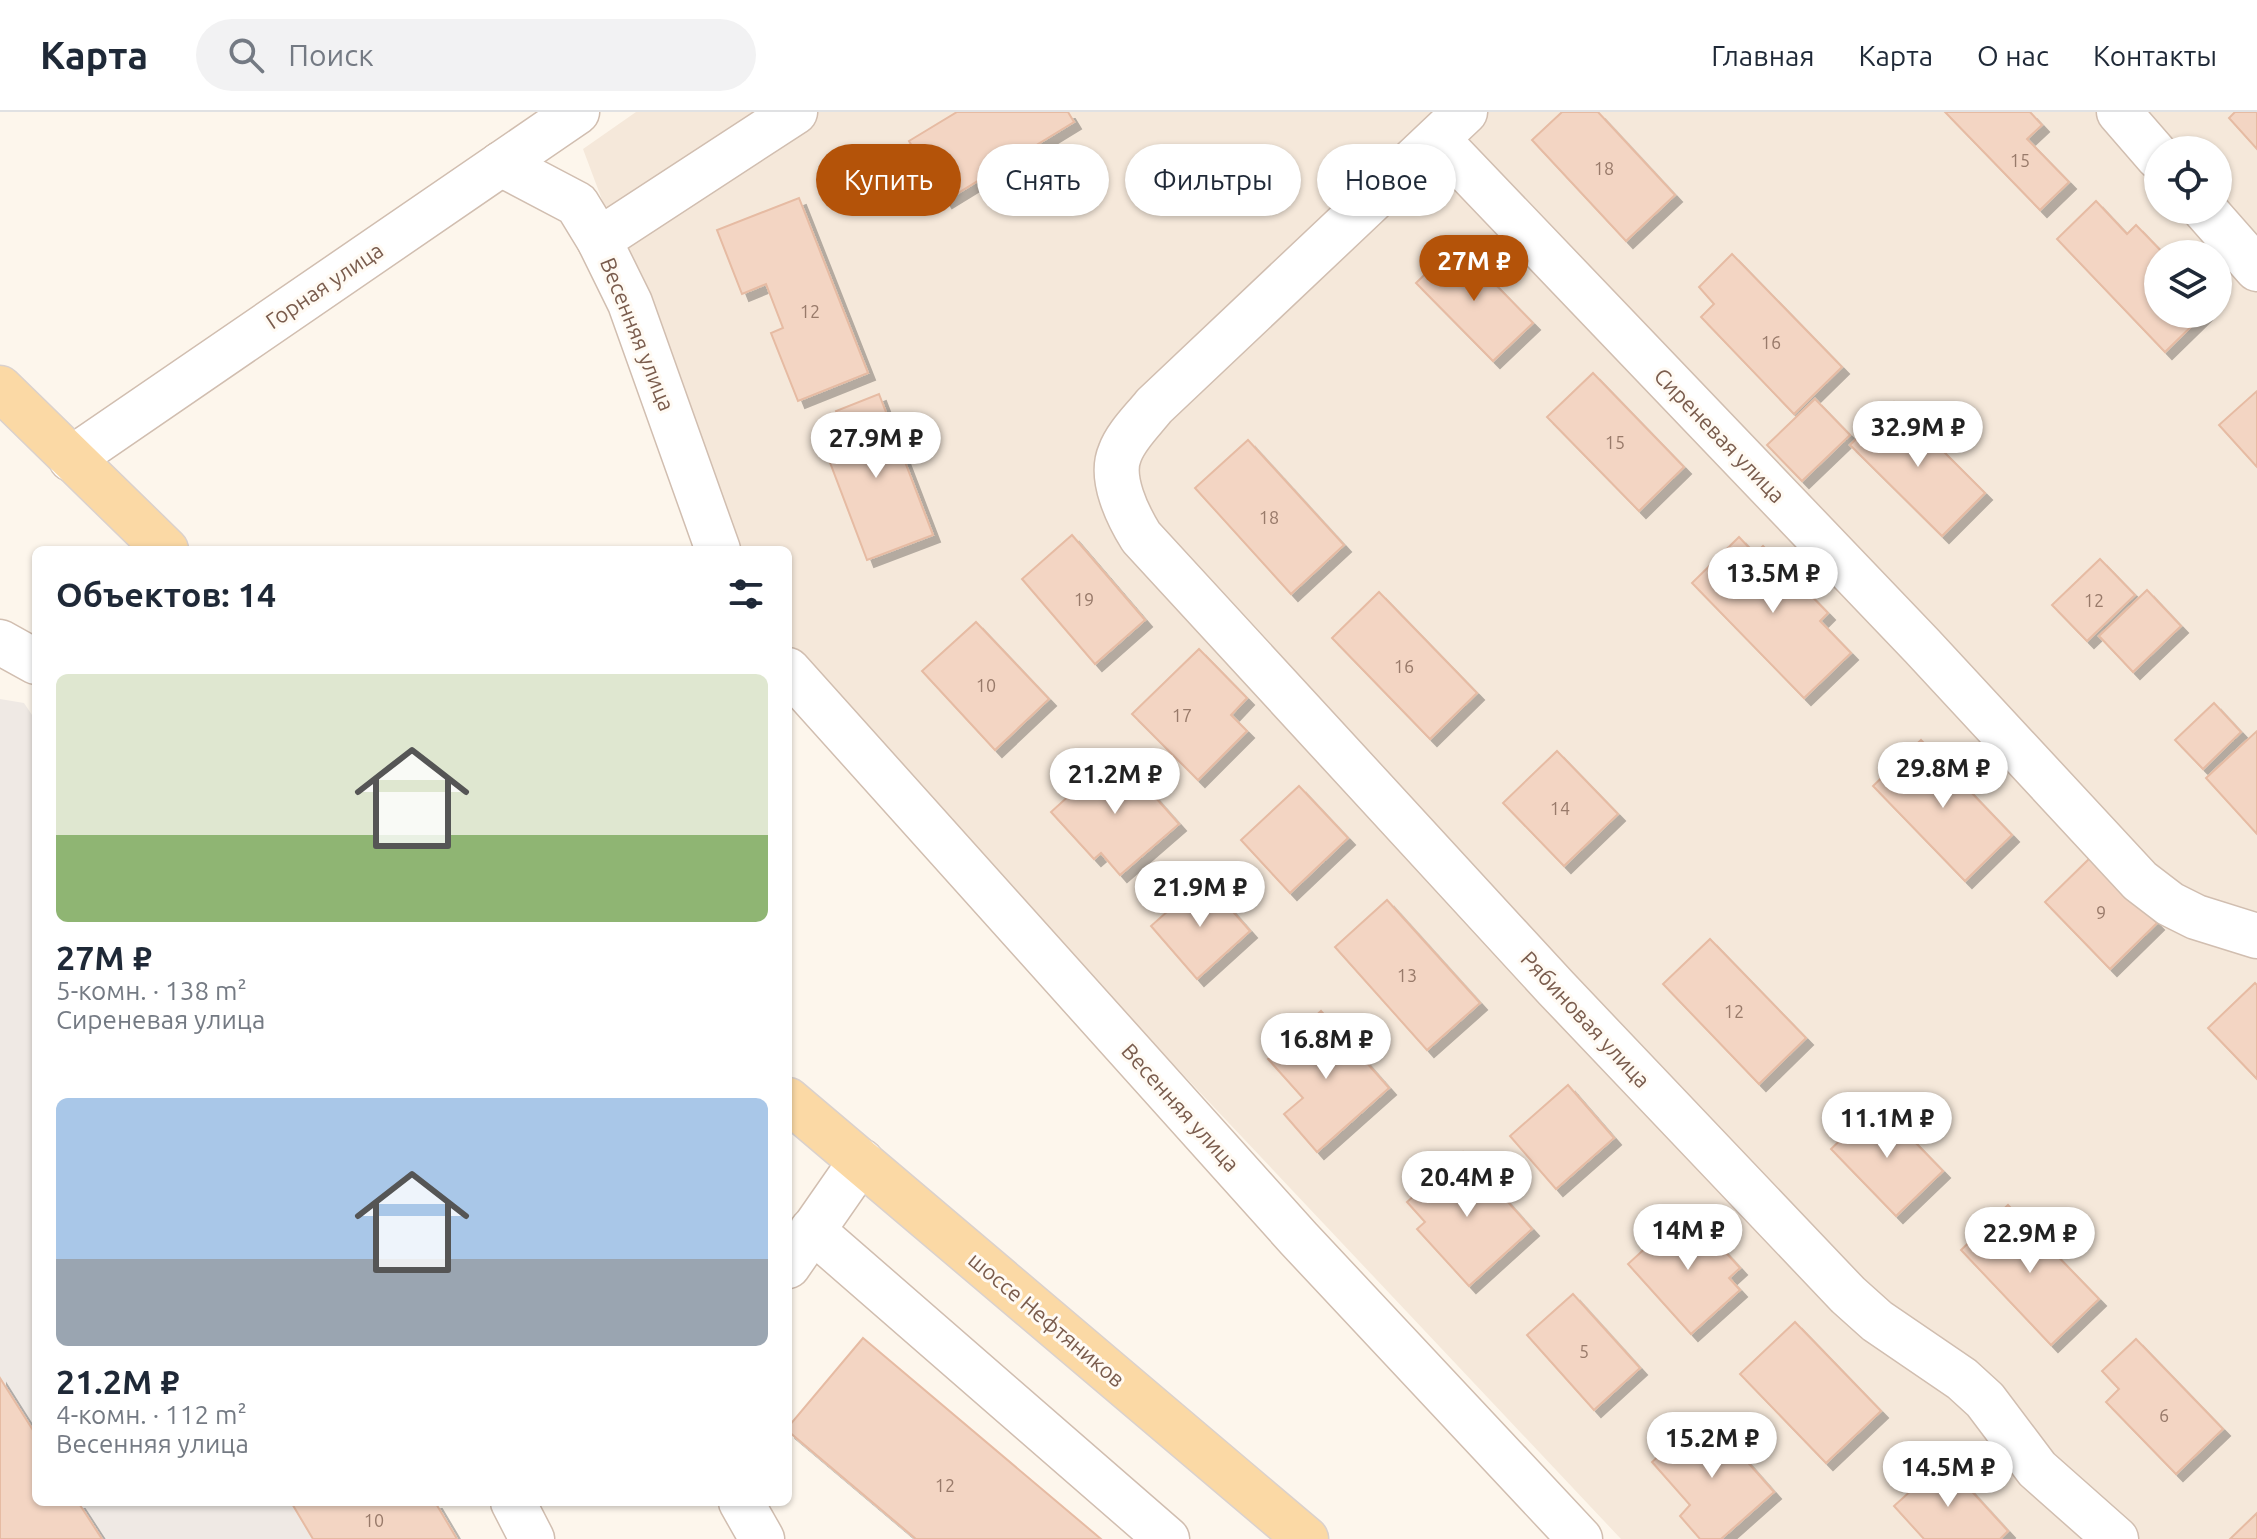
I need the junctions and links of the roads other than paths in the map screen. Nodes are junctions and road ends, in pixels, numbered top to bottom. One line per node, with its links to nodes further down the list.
1 (577, 112): 6 (street, Горная улица)
2 (795, 112): 8 (street)
3 (2119, 112): 5 (street)
4 (1452, 126): 17 (street, Сиреневая улица); 29 (street, Рябиновая улица)
5 (2144, 141)
6 (501, 164): 8 (street, Весенняя улица); 11 (street, Горная улица)
7 (2217, 224): 9 (street)
8 (599, 240): 13 (street, Весенняя улица)
9 (2257, 269)
10 (0, 388): 11 (main road)
11 (71, 459): 12 (main road)
12 (162, 546)
13 (717, 546)
14 (0, 642): 15 (street)
15 (32, 660)
16 (792, 674): 28 (street, Весенняя улица)
17 (2257, 936)
18 (792, 1103): 19 (main road, шоссе Нефтяников)
19 (861, 1161): 20 (street); 27 (main road, шоссе Нефтяников)
20 (812, 1230): 21 (street); 26 (street)
21 (792, 1260)
22 (515, 1506): 24 (street)
23 (743, 1506): 25 (street)
24 (532, 1539)
25 (762, 1539)
26 (1167, 1539)
27 (1306, 1539)
28 (1580, 1539)
29 (2116, 1539)

